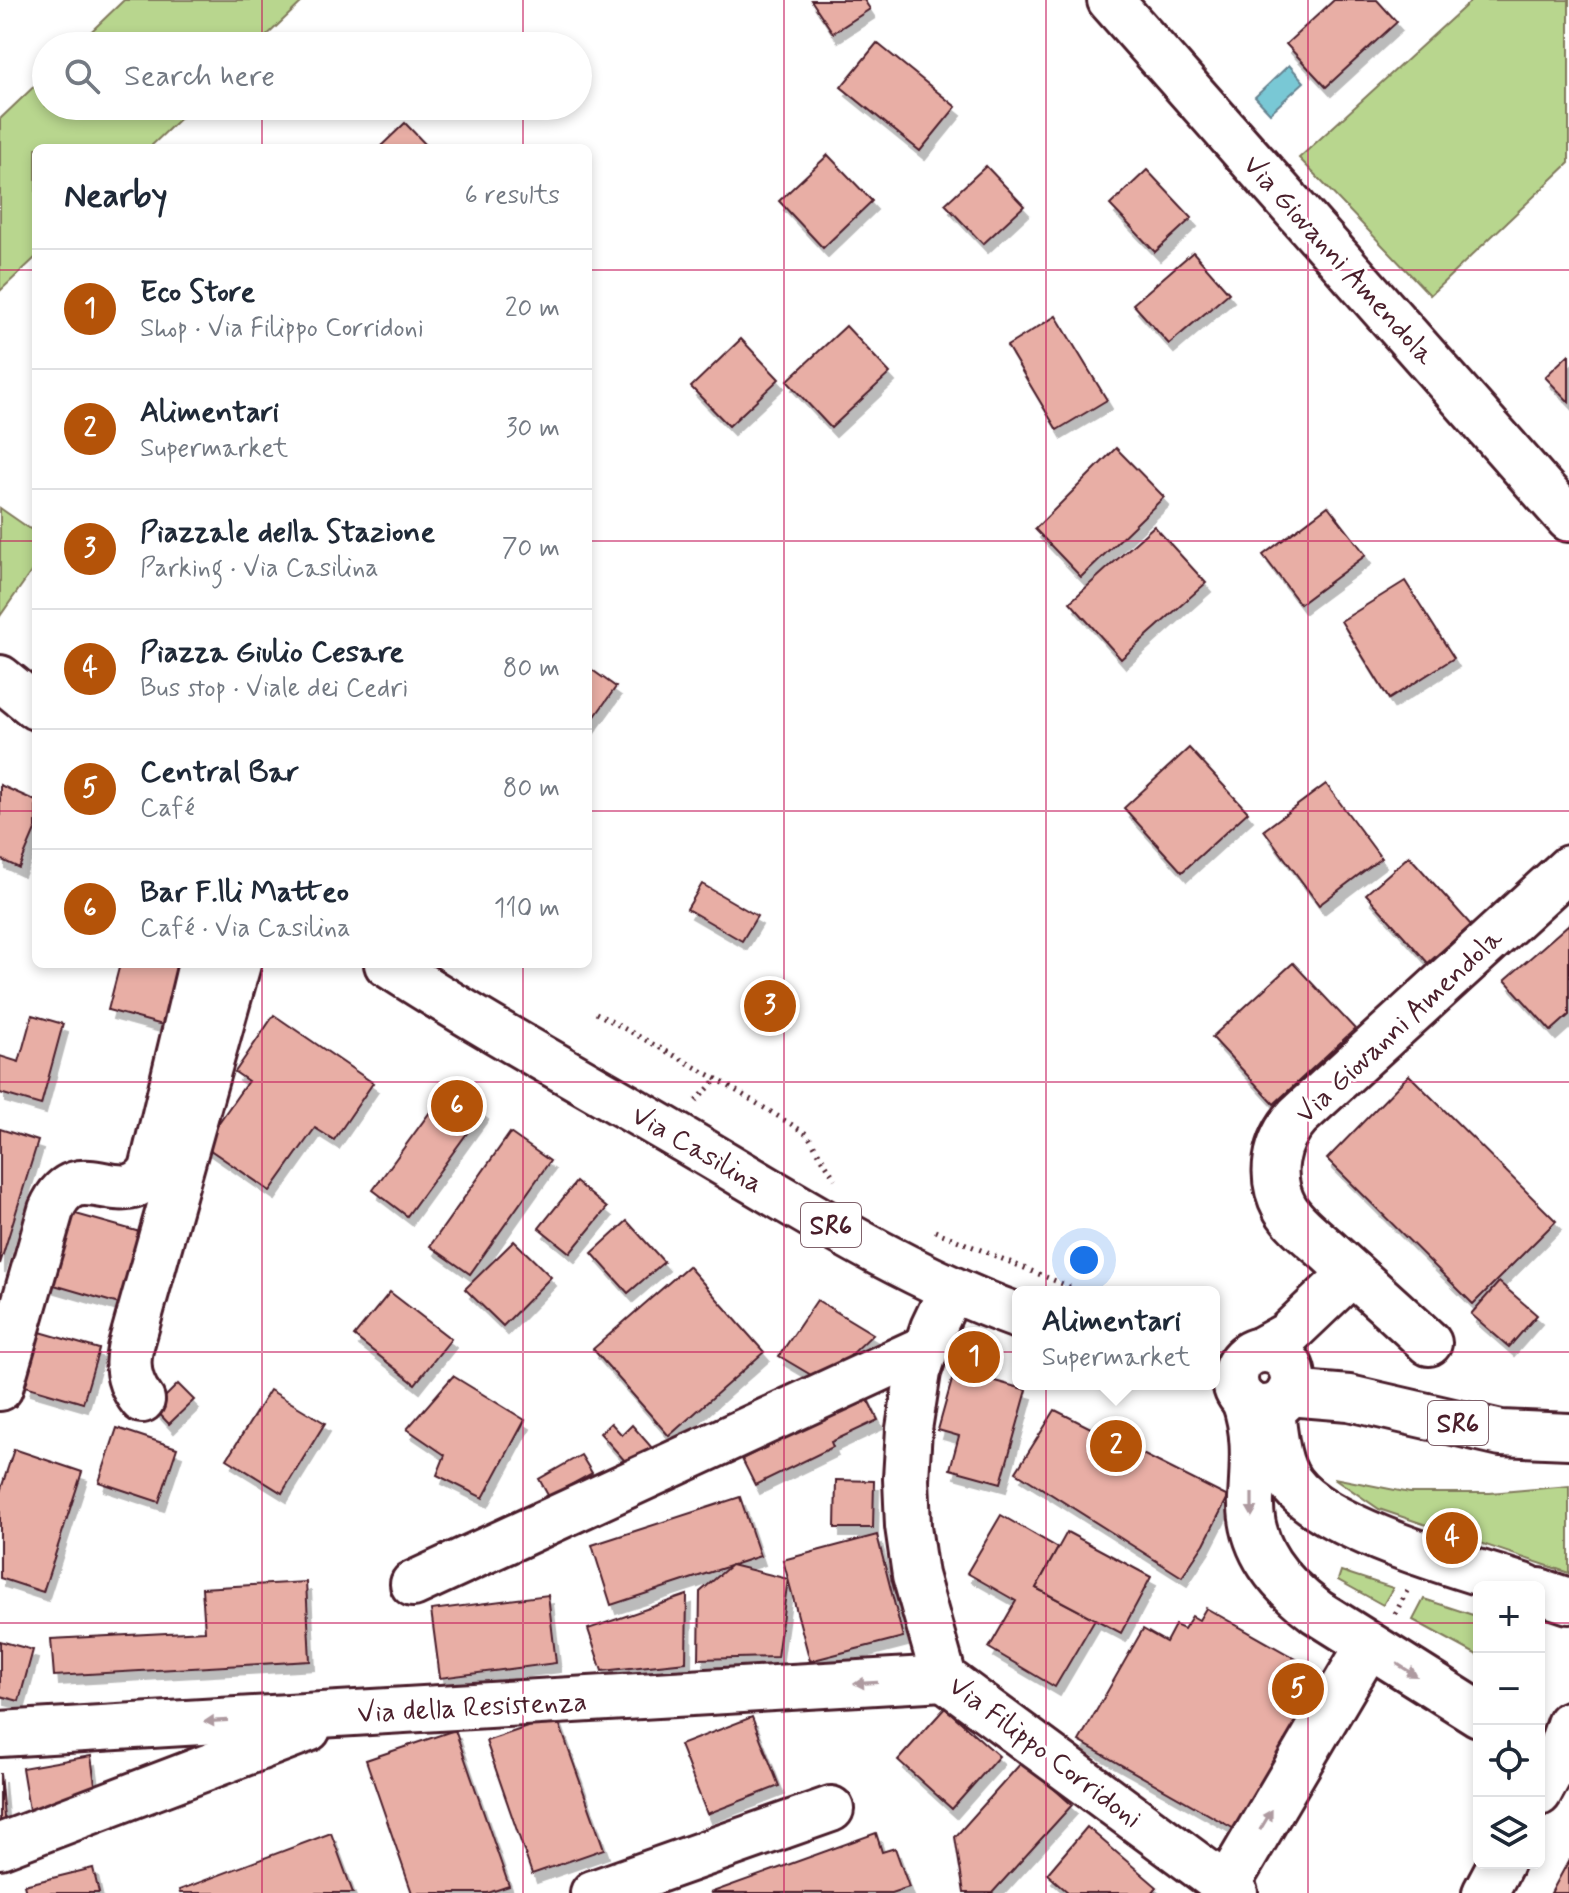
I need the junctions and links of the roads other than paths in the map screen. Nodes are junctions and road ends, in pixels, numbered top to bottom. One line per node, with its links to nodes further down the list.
1 (1110, 0): 2 (street, Via Giovanni Amendola)
2 (1569, 519)
3 (0, 678): 4 (street)
4 (32, 704)
5 (1569, 868): 9 (street, Via Giovanni Amendola)
6 (200, 968): 15 (street)
7 (237, 968): 16 (street)
8 (394, 968): 10 (street, Via Casilina / SR6)
9 (1352, 1273): 12 (street, Via Giovanni Amendola); 14 (street)
10 (951, 1290): 11 (street, Via Casilina / SR6); 13 (street, Via Filippo Corridoni)
11 (1012, 1314)
12 (1429, 1343)
13 (925, 1348): 21 (street); 26 (street, Via Filippo Corridoni)
14 (1258, 1373): 17 (street, SR6); 18 (street); 23 (street, one-way to 23)
15 (0, 1388)
16 (142, 1400)
17 (1569, 1436)
18 (1382, 1539): 19 (street); 20 (street); 23 (street)
19 (1508, 1581)
20 (1513, 1581)
21 (413, 1584)
22 (1545, 1593): 24 (street)
23 (1296, 1596): 25 (street)
24 (1569, 1601)
25 (1372, 1648): 27 (street, one-way to 27); 33 (street, one-way to 25)
26 (944, 1678): 28 (street, Via della Resistenza, one-way to 28); 33 (street, Via Filippo Corridoni)
27 (1473, 1710)
28 (350, 1713): 29 (street, Via della Resistenza, one-way to 29); 31 (street)
29 (0, 1734)
30 (831, 1809): 34 (street)
31 (0, 1846)
32 (1498, 1869): 35 (street)
33 (1231, 1890)
34 (593, 1893)
35 (1485, 1893)

